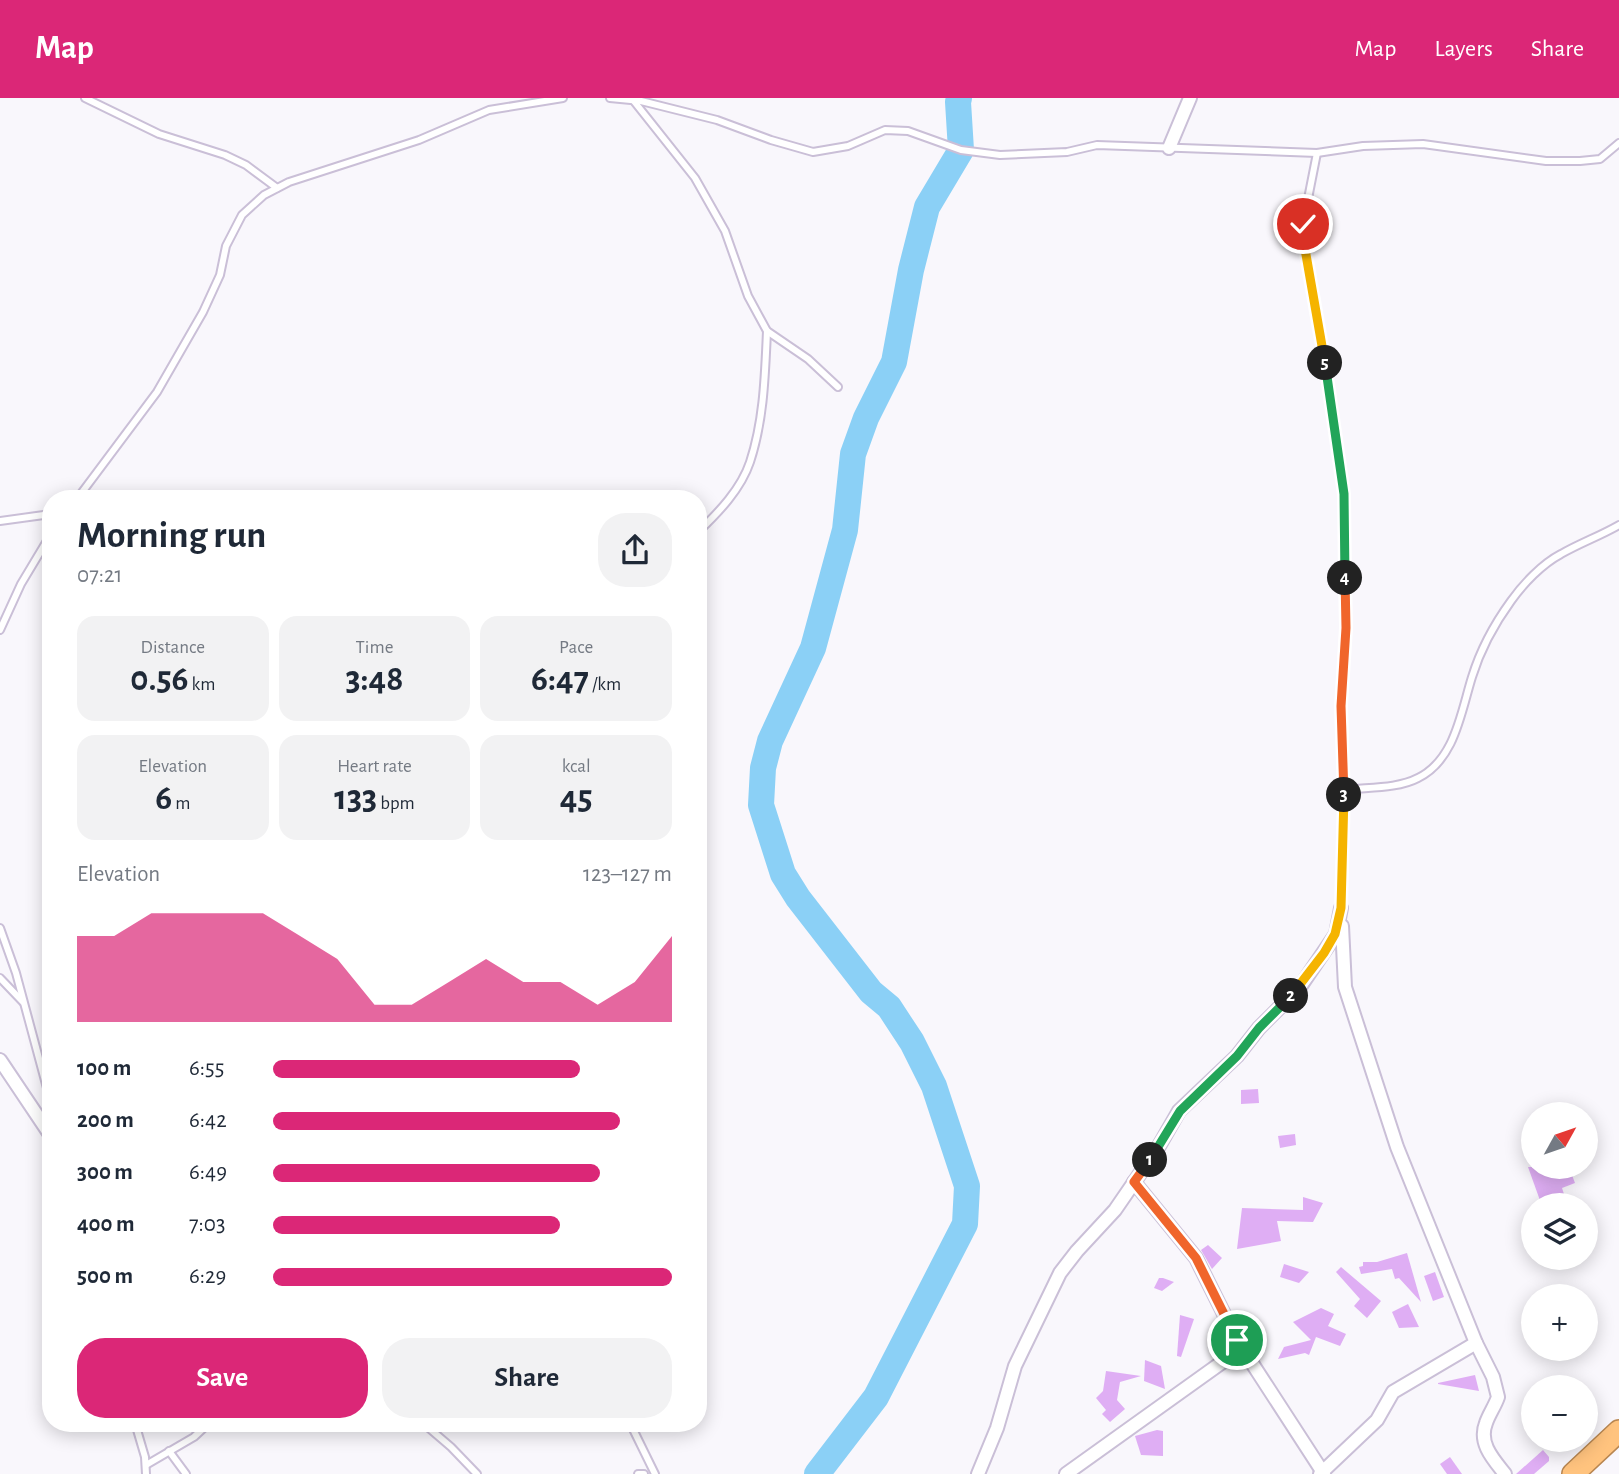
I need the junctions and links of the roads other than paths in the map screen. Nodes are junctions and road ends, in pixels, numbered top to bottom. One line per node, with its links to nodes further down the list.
1 (85, 98): 9 (lane)
2 (563, 98): 9 (lane)
3 (610, 98): 5 (lane)
4 (1190, 98): 7 (street)
5 (632, 99): 7 (lane); 10 (lane)
6 (1619, 143): 8 (lane)
7 (1169, 148): 8 (lane)
8 (1317, 153): 19 (lane)
9 (277, 188): 12 (lane)
10 (767, 331): 11 (lane); 15 (lane)
11 (838, 387)
12 (84, 490)
13 (42, 515): 14 (lane)
14 (0, 521)
15 (707, 522)
16 (1619, 525): 19 (lane)
17 (42, 549): 18 (lane)
18 (0, 630)
19 (1344, 790): 20 (lane)
20 (1341, 908): 27 (street); 28 (street)
21 (0, 928): 23 (lane)
22 (0, 978): 23 (lane)
23 (25, 1004): 25 (lane)
24 (0, 1060): 26 (street)
25 (42, 1069)
26 (42, 1123)
27 (1134, 1182): 29 (street); 44 (street)
28 (1476, 1343): 37 (street); 46 (street)
29 (1242, 1348): 37 (street); 45 (street)
30 (1619, 1431): 47 (highway)
31 (137, 1432): 36 (lane)
32 (199, 1432): 35 (lane)
33 (434, 1432): 40 (lane)
34 (634, 1432): 43 (lane)
35 (169, 1451): 36 (lane); 39 (lane)
36 (146, 1465): 38 (lane)
37 (1322, 1473)
38 (146, 1474)
39 (186, 1474)
40 (477, 1474)
41 (638, 1474): 42 (lane)
42 (644, 1474)
43 (655, 1474)
44 (978, 1474)
45 (1066, 1474)
46 (1505, 1474)
47 (1573, 1474)

